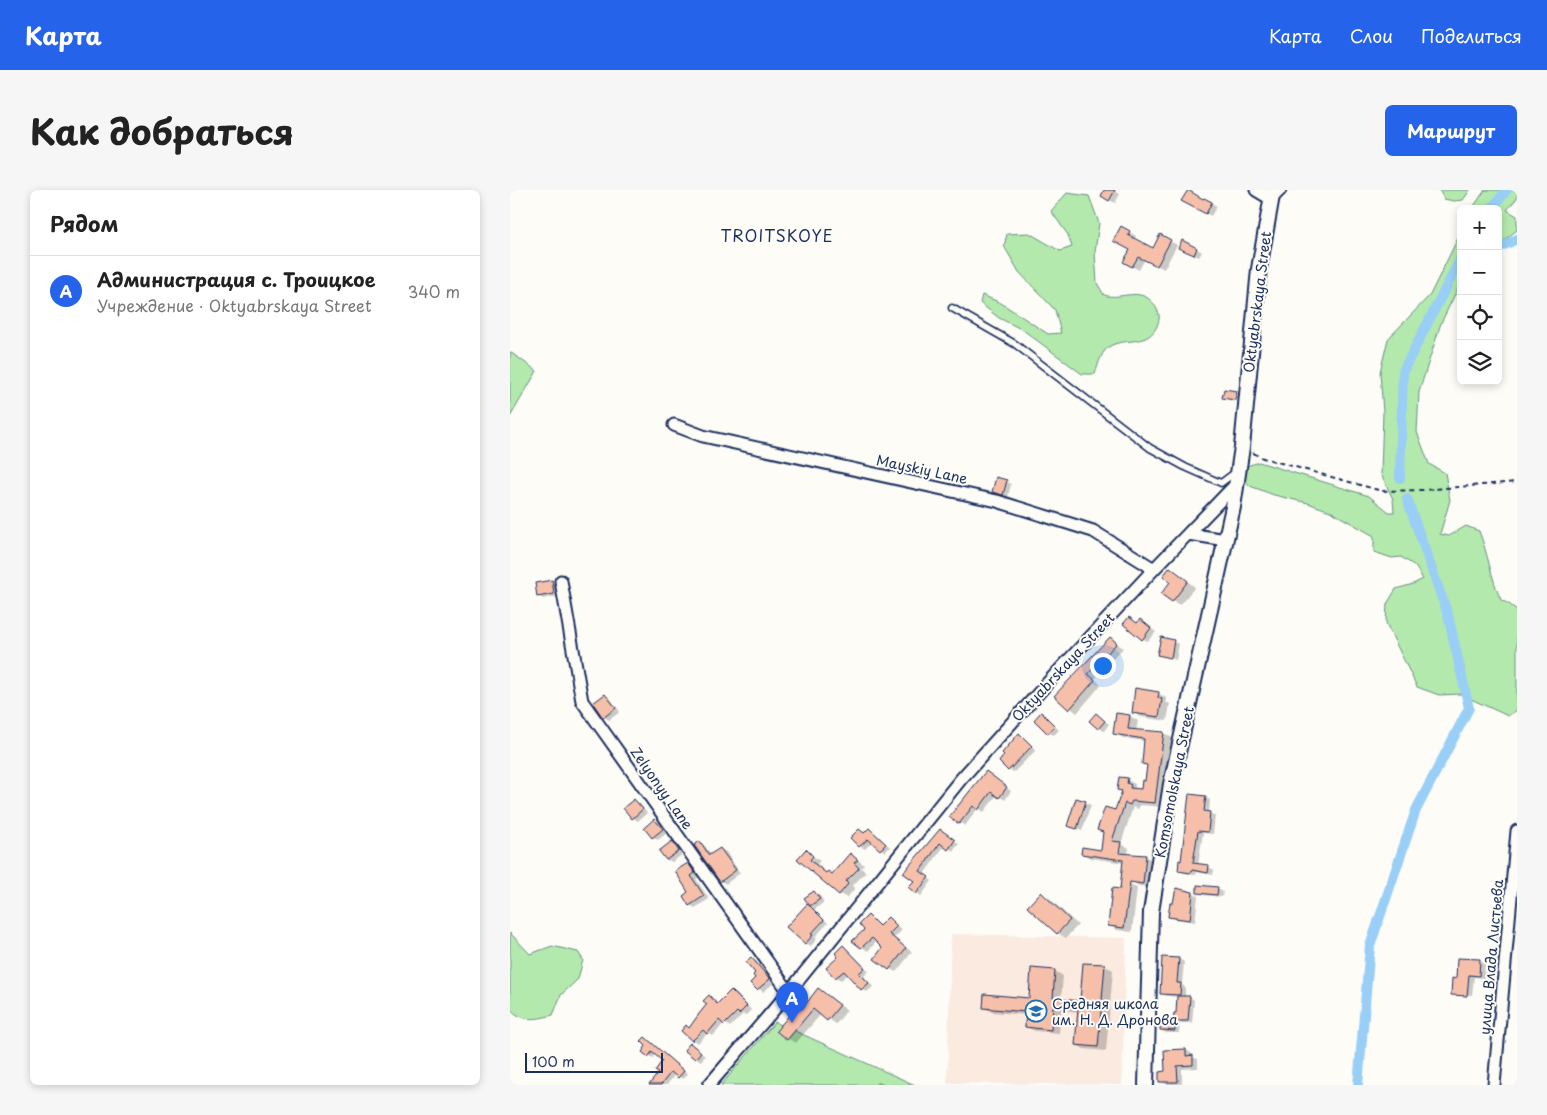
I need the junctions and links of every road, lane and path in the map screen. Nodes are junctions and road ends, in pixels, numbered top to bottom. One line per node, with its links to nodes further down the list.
1 (1256, 190): 2 (street)
2 (1275, 193): 5 (street, Oktyabrskaya Street)
3 (952, 308): 8 (lane)
4 (674, 425): 13 (street, Mayskiy Lane)
5 (1242, 447): 6 (street, Oktyabrskaya Street); 7 (path)
6 (1238, 470): 8 (lane); 9 (street, Oktyabrskaya Street)
7 (1517, 482)
8 (1221, 483): 10 (lane)
9 (1236, 484): 10 (street, Oktyabrskaya Street); 12 (street, Komsomolskaya Street)
10 (1224, 496): 11 (street, Oktyabrskaya Street)
11 (1188, 534): 12 (street); 13 (street, Oktyabrskaya Street)
12 (1226, 540): 18 (street, Komsomolskaya Street)
13 (1154, 569): 16 (street, Oktyabrskaya Street)
14 (561, 580): 16 (street, Zelyonyy Lane)
15 (1517, 831): 19 (street, улица Влада Листьева)
16 (789, 992): 17 (street, Oktyabrskaya Street)
17 (709, 1085)
18 (1146, 1085)
19 (1494, 1085)

